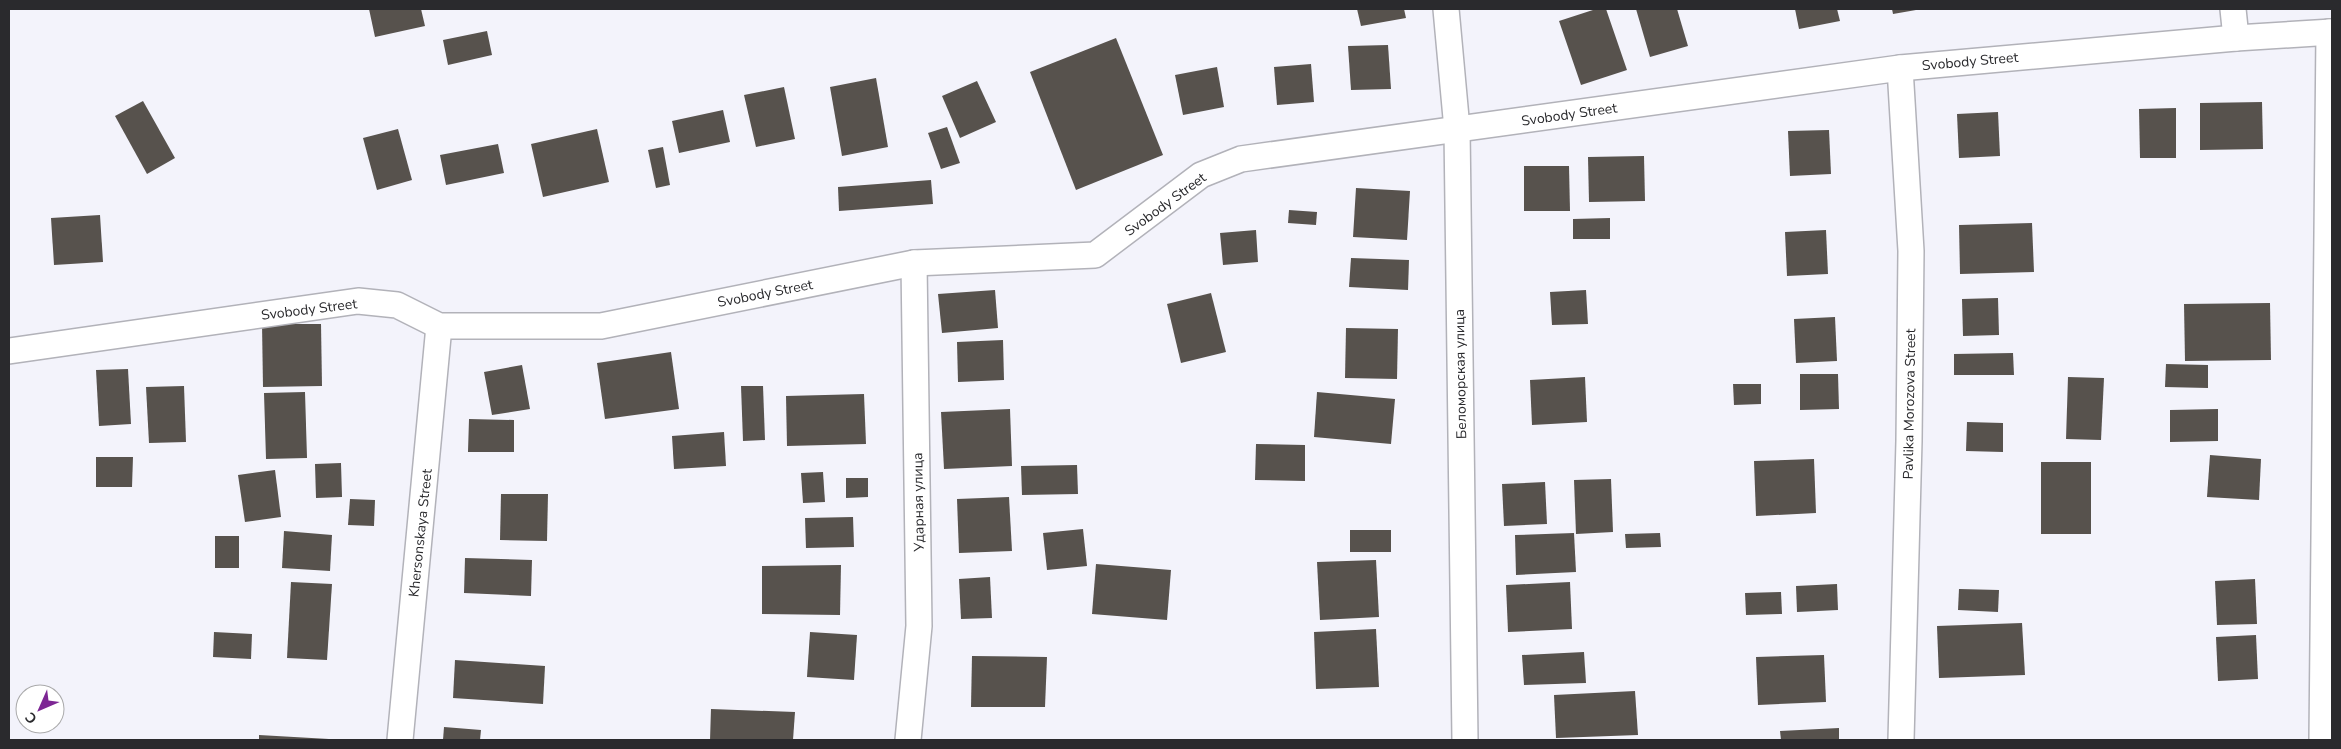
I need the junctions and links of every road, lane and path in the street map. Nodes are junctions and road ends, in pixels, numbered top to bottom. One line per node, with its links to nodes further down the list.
1 (1446, 9): 6 (street, Беломорская улица)
2 (2233, 9): 4 (street)
3 (2330, 32): 4 (street, Svobody Street); 14 (street)
4 (2236, 38): 5 (street, Svobody Street)
5 (1900, 68): 6 (street, Svobody Street); 13 (street, Pavlika Morozova Street)
6 (1457, 129): 7 (street, Svobody Street); 12 (street, Беломорская улица)
7 (914, 263): 8 (street, Svobody Street); 11 (street, Ударная улица)
8 (440, 326): 9 (street, Svobody Street); 10 (street, Khersonskaya Street)
9 (9, 350)
10 (400, 740)
11 (908, 740)
12 (1465, 740)
13 (1901, 740)
14 (2322, 740)

